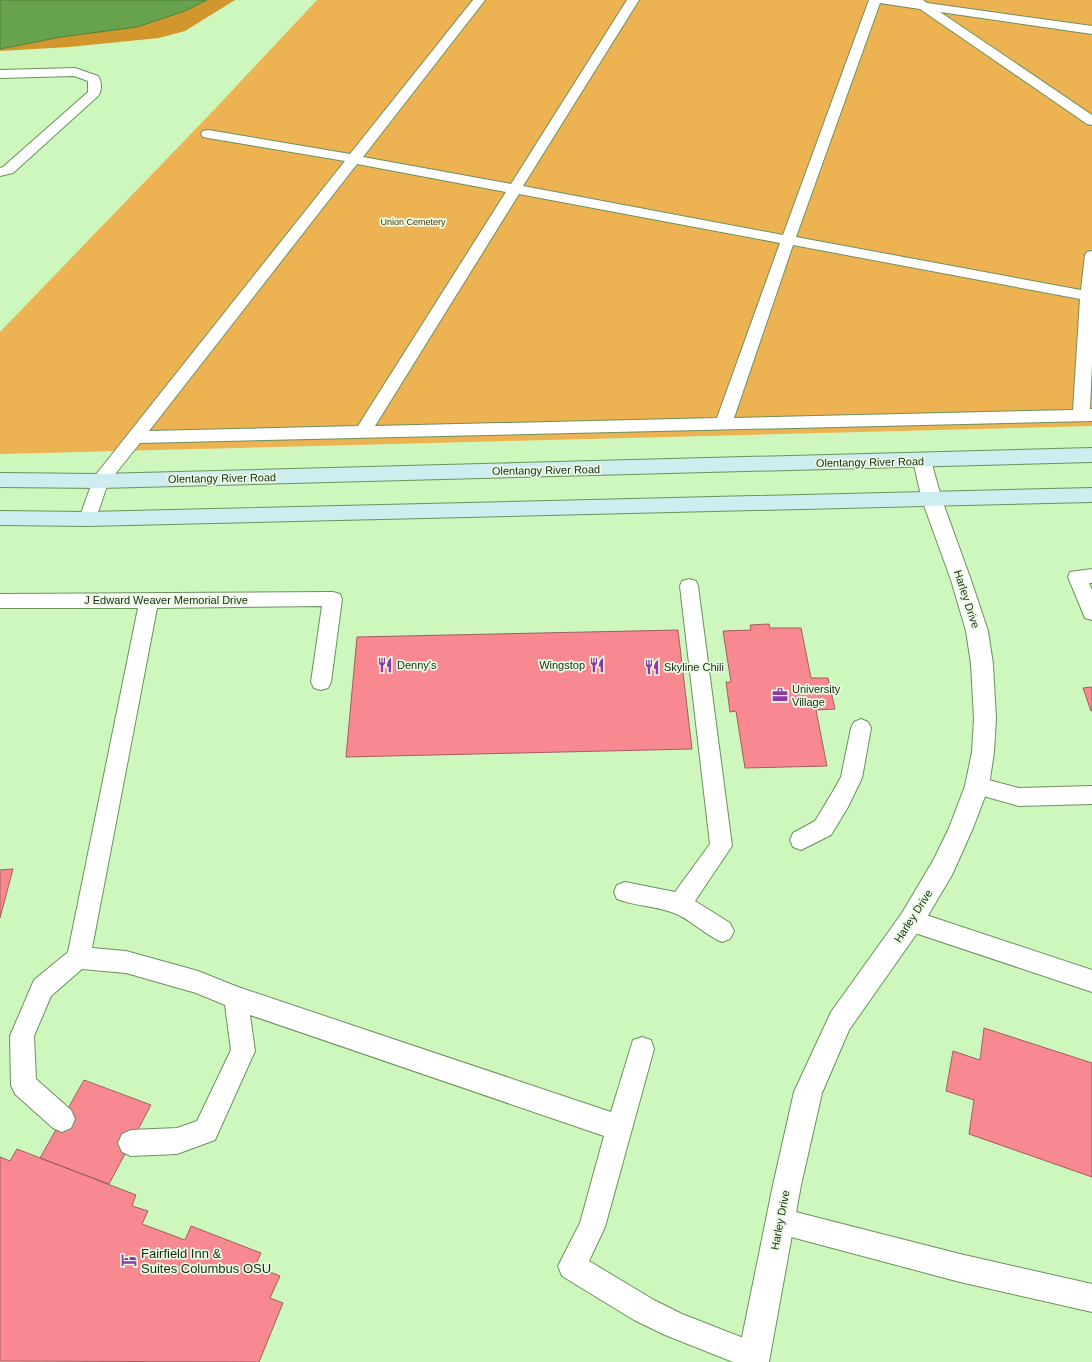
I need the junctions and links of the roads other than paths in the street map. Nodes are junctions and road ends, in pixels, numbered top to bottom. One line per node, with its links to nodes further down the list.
1 (479, 0): 10 (lane)
2 (633, 0): 12 (lane)
3 (875, 0): 13 (lane)
4 (883, 0): 5 (lane)
5 (920, 3): 6 (lane); 8 (lane)
6 (1092, 30)
7 (0, 74): 11 (lane)
8 (1092, 121)
9 (208, 134): 10 (lane)
10 (354, 159): 12 (lane); 19 (lane)
11 (0, 172)
12 (515, 189): 13 (lane); 18 (lane)
13 (788, 240): 15 (lane); 17 (lane)
14 (1092, 255): 15 (lane)
15 (1088, 296): 16 (lane)
16 (1087, 415): 17 (lane)
17 (724, 423): 18 (lane)
18 (363, 432): 19 (lane)
19 (134, 437): 23 (lane)
20 (1092, 456): 21 (main road, Olentangy River Road)
21 (922, 461): 23 (main road, Olentangy River Road); 25 (street, Harley Drive)
22 (0, 480): 23 (main road, Olentangy River Road)
23 (100, 481): 27 (lane)
24 (1092, 495): 25 (main road)
25 (932, 500): 27 (main road); 35 (street, Harley Drive)
26 (0, 518): 27 (main road)
27 (88, 519)
28 (1085, 576): 32 (lane)
29 (689, 586): 39 (lane)
30 (0, 601): 31 (lane, J Edward Weaver Memorial Drive)
31 (149, 601): 33 (lane, J Edward Weaver Memorial Drive); 42 (lane)
32 (1092, 613)
33 (321, 682)
34 (861, 728): 37 (lane)
35 (977, 786): 36 (lane); 40 (street, Harley Drive)
36 (1092, 795)
37 (800, 840)
38 (625, 892): 39 (lane)
39 (680, 904): 41 (lane)
40 (912, 921): 43 (lane); 49 (street, Harley Drive)
41 (722, 931)
42 (78, 958): 44 (lane); 46 (lane)
43 (1092, 981)
44 (236, 998): 47 (lane); 48 (lane)
45 (642, 1050): 47 (lane)
46 (62, 1119)
47 (619, 1128): 51 (lane)
48 (131, 1143)
49 (780, 1221): 50 (lane); 51 (street, Harley Drive)
50 (1092, 1298)
51 (754, 1359)

